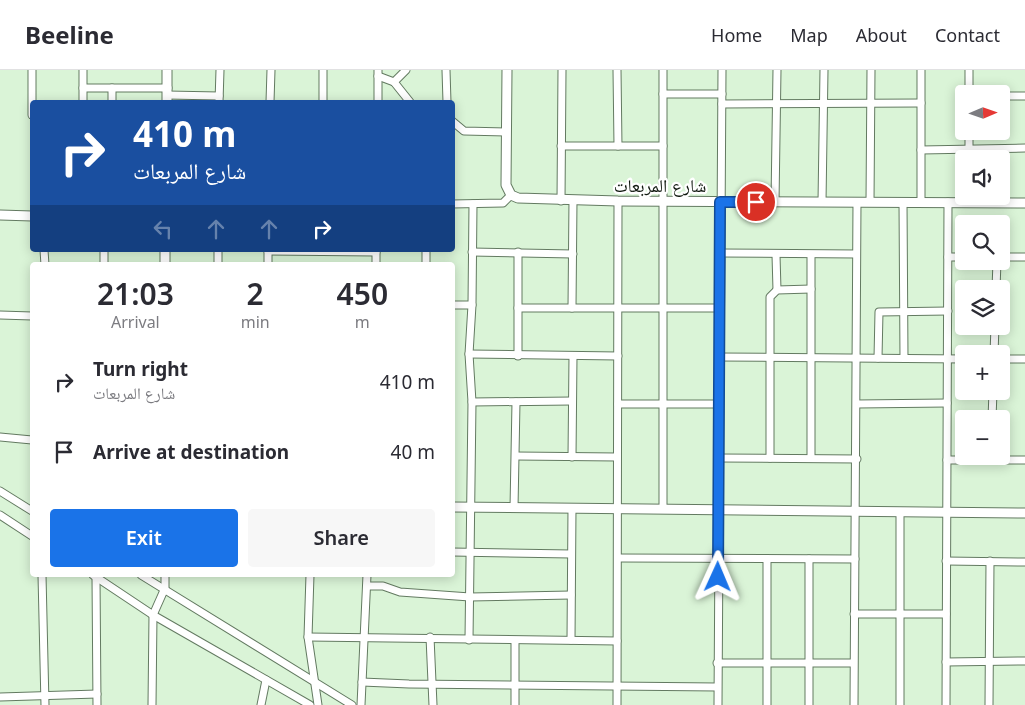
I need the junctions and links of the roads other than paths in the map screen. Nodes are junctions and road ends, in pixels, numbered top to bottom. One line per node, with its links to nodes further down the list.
1 (32, 70): 30 (street)
2 (83, 70): 22 (street)
3 (167, 70): 26 (street)
4 (220, 70): 29 (street)
5 (271, 70): 33 (street)
6 (323, 70): 34 (street)
7 (406, 70): 20 (street)
8 (446, 70): 37 (street)
9 (507, 70): 44 (street)
10 (562, 70): 46 (street)
11 (617, 70): 47 (street)
12 (663, 70): 24 (street)
13 (722, 70): 25 (street)
14 (776, 70): 42 (street)
15 (824, 70): 38 (street)
16 (871, 70): 39 (street)
17 (921, 70): 40 (street)
18 (969, 70): 21 (street)
19 (378, 73): 20 (street); 35 (street)
20 (394, 82): 36 (street)
21 (969, 85)
22 (82, 88): 23 (street); 31 (street)
23 (112, 88): 26 (street); 32 (street)
24 (663, 94): 25 (street); 48 (street)
25 (722, 94): 41 (street)
26 (167, 95): 29 (street)
27 (1010, 96): 28 (street)
28 (1025, 96)
29 (219, 99)
30 (32, 100)
31 (82, 100)
32 (112, 100)
33 (270, 100)
34 (323, 100)
35 (378, 100)
36 (408, 100)
37 (447, 100)
38 (824, 103): 39 (street); 42 (street); 59 (street)
39 (871, 103): 40 (street); 61 (street)
40 (921, 103): 51 (street)
41 (722, 104): 42 (street); 57 (street)
42 (777, 104): 58 (street)
43 (455, 123): 44 (street)
44 (506, 132): 52 (street)
45 (969, 140): 50 (street)
46 (562, 146): 47 (street); 54 (street)
47 (618, 146): 48 (street)
48 (663, 146): 56 (street)
49 (1025, 148): 50 (street)
50 (969, 149): 51 (street)
51 (921, 150): 63 (street)
52 (511, 194): 54 (street, شارع المربعات); 67 (street)
53 (573, 200): 54 (street, شارع المربعات); 55 (street, شارع المربعات); 73 (street)
54 (561, 201)
55 (618, 201): 56 (street, شارع المربعات); 87 (street)
56 (664, 201): 57 (street, شارع المربعات); 88 (street)
57 (720, 202): 58 (street, شارع المربعات); 72 (street)
58 (775, 202): 59 (street, شارع المربعات)
59 (822, 202): 60 (street, شارع المربعات)
60 (857, 202): 61 (street, شارع المربعات); 74 (street)
61 (870, 202): 62 (street, شارع المربعات)
62 (903, 202): 63 (street, شارع المربعات); 90 (street)
63 (921, 202): 64 (street, شارع المربعات)
64 (948, 202): 65 (street, شارع المربعات); 77 (street)
65 (1025, 203)
66 (455, 204): 67 (street)
67 (472, 204): 70 (street)
68 (0, 214): 69 (street)
69 (30, 216)
70 (472, 252): 71 (street); 84 (street)
71 (518, 252): 73 (street); 85 (street)
72 (720, 253): 75 (street); 89 (street)
73 (573, 254): 86 (street)
74 (856, 254): 76 (street); 100 (street)
75 (776, 255): 76 (street); 82 (street)
76 (811, 255): 81 (street)
77 (948, 257): 78 (street); 91 (street)
78 (955, 257)
79 (1010, 257): 80 (street)
80 (1025, 257)
81 (811, 289): 82 (street); 99 (street)
82 (776, 290): 101 (street)
83 (455, 305): 84 (street)
84 (472, 305): 94 (street)
85 (518, 308): 86 (street); 95 (street)
86 (572, 308): 87 (street)
87 (618, 308): 88 (street); 97 (street)
88 (664, 308): 89 (street); 112 (street)
89 (719, 308): 98 (street)
90 (904, 311): 91 (street); 102 (street); 103 (street)
91 (948, 311): 104 (street)
92 (0, 315): 93 (street)
93 (30, 316)
94 (469, 354): 95 (street); 109 (street)
95 (518, 356): 96 (street)
96 (573, 356): 97 (street); 108 (street)
97 (618, 356): 111 (street)
98 (719, 357): 101 (street); 113 (street)
99 (811, 357): 100 (street); 101 (street); 123 (street)
100 (856, 357): 102 (street); 114 (street)
101 (770, 358): 122 (street)
102 (878, 358): 103 (street)
103 (904, 358): 104 (street)
104 (947, 359): 105 (street); 115 (street)
105 (955, 359)
106 (1010, 359): 107 (street)
107 (1025, 359)
108 (572, 401): 110 (street); 119 (street)
109 (472, 402): 110 (street); 131 (street)
110 (516, 402): 118 (street)
111 (618, 404): 112 (street); 120 (street)
112 (665, 404): 113 (street); 135 (street)
113 (719, 404): 121 (street)
114 (856, 404): 115 (street); 124 (street)
115 (947, 404): 126 (street)
116 (0, 437): 117 (street)
117 (30, 440)
118 (516, 456): 119 (street); 132 (street)
119 (572, 457): 120 (street)
120 (617, 457): 134 (street)
121 (719, 458): 122 (street); 136 (street)
122 (770, 458): 123 (street)
123 (810, 458): 124 (street)
124 (857, 459): 137 (street)
125 (1010, 459): 128 (street)
126 (947, 460): 127 (street); 140 (street)
127 (955, 460)
128 (1025, 460)
129 (0, 492): 138 (street)
130 (455, 507): 131 (street)
131 (470, 507): 132 (street); 145 (street)
132 (514, 508): 133 (street)
133 (572, 508): 134 (street); 146 (street)
134 (618, 508): 135 (street); 147 (street)
135 (663, 509): 136 (street)
136 (719, 510): 137 (street); 148 (street)
137 (856, 510): 139 (street); 150 (street)
138 (30, 511)
139 (900, 512): 140 (street); 167 (street)
140 (947, 512): 141 (street); 152 (street)
141 (1025, 512)
142 (0, 515): 143 (street)
143 (30, 535)
144 (455, 552): 145 (street)
145 (469, 552): 146 (street); 165 (street)
146 (571, 554): 164 (street)
147 (618, 558): 148 (street); 176 (street)
148 (718, 559): 149 (street); 180 (street)
149 (767, 559): 151 (street); 181 (street)
150 (855, 559): 151 (street); 166 (street)
151 (809, 560): 182 (street)
152 (946, 561): 153 (street); 168 (street)
153 (990, 561): 154 (street); 177 (street)
154 (1025, 562)
155 (42, 577): 193 (street)
156 (94, 577): 191 (street)
157 (96, 577): 169 (street)
158 (145, 577): 163 (street)
159 (165, 577): 163 (street)
160 (310, 577): 170 (street)
161 (367, 577): 162 (street)
162 (367, 586): 165 (street); 171 (street)
163 (165, 588): 169 (street); 185 (street)
164 (571, 594): 165 (street); 174 (street)
165 (470, 597): 173 (street)
166 (854, 614): 167 (street); 183 (street)
167 (899, 614): 168 (street); 209 (street)
168 (946, 614): 179 (street)
169 (153, 615): 184 (street); 196 (street)
170 (308, 637): 171 (street); 185 (street)
171 (366, 637): 172 (street); 186 (street)
172 (430, 637): 173 (street); 187 (street)
173 (468, 640): 175 (street)
174 (571, 640): 175 (street); 176 (street)
175 (515, 641): 188 (street)
176 (617, 641): 189 (street)
177 (989, 661): 178 (street); 179 (street); 211 (street)
178 (1025, 661)
179 (946, 662): 210 (street)
180 (717, 663): 181 (street); 190 (street)
181 (767, 663): 182 (street); 206 (street)
182 (810, 663): 183 (street); 207 (street)
183 (854, 663): 208 (street)
184 (266, 680): 197 (street); 198 (street)
185 (316, 682): 199 (street); 200 (street)
186 (362, 682): 187 (street); 201 (street)
187 (433, 684): 188 (street); 202 (street)
188 (515, 684): 189 (street); 203 (street)
189 (617, 685): 190 (street); 204 (street)
190 (718, 687): 205 (street)
191 (97, 694): 193 (street); 195 (street)
192 (0, 696): 193 (street)
193 (45, 696): 194 (street)
194 (46, 705)
195 (97, 705)
196 (152, 705)
197 (261, 705)
198 (310, 705)
199 (318, 705)
200 (352, 705)
201 (361, 705)
202 (433, 705)
203 (515, 705)
204 (617, 705)
205 (718, 705)
206 (767, 705)
207 (810, 705)
208 (854, 705)
209 (900, 705)
210 (946, 705)
211 (989, 705)

